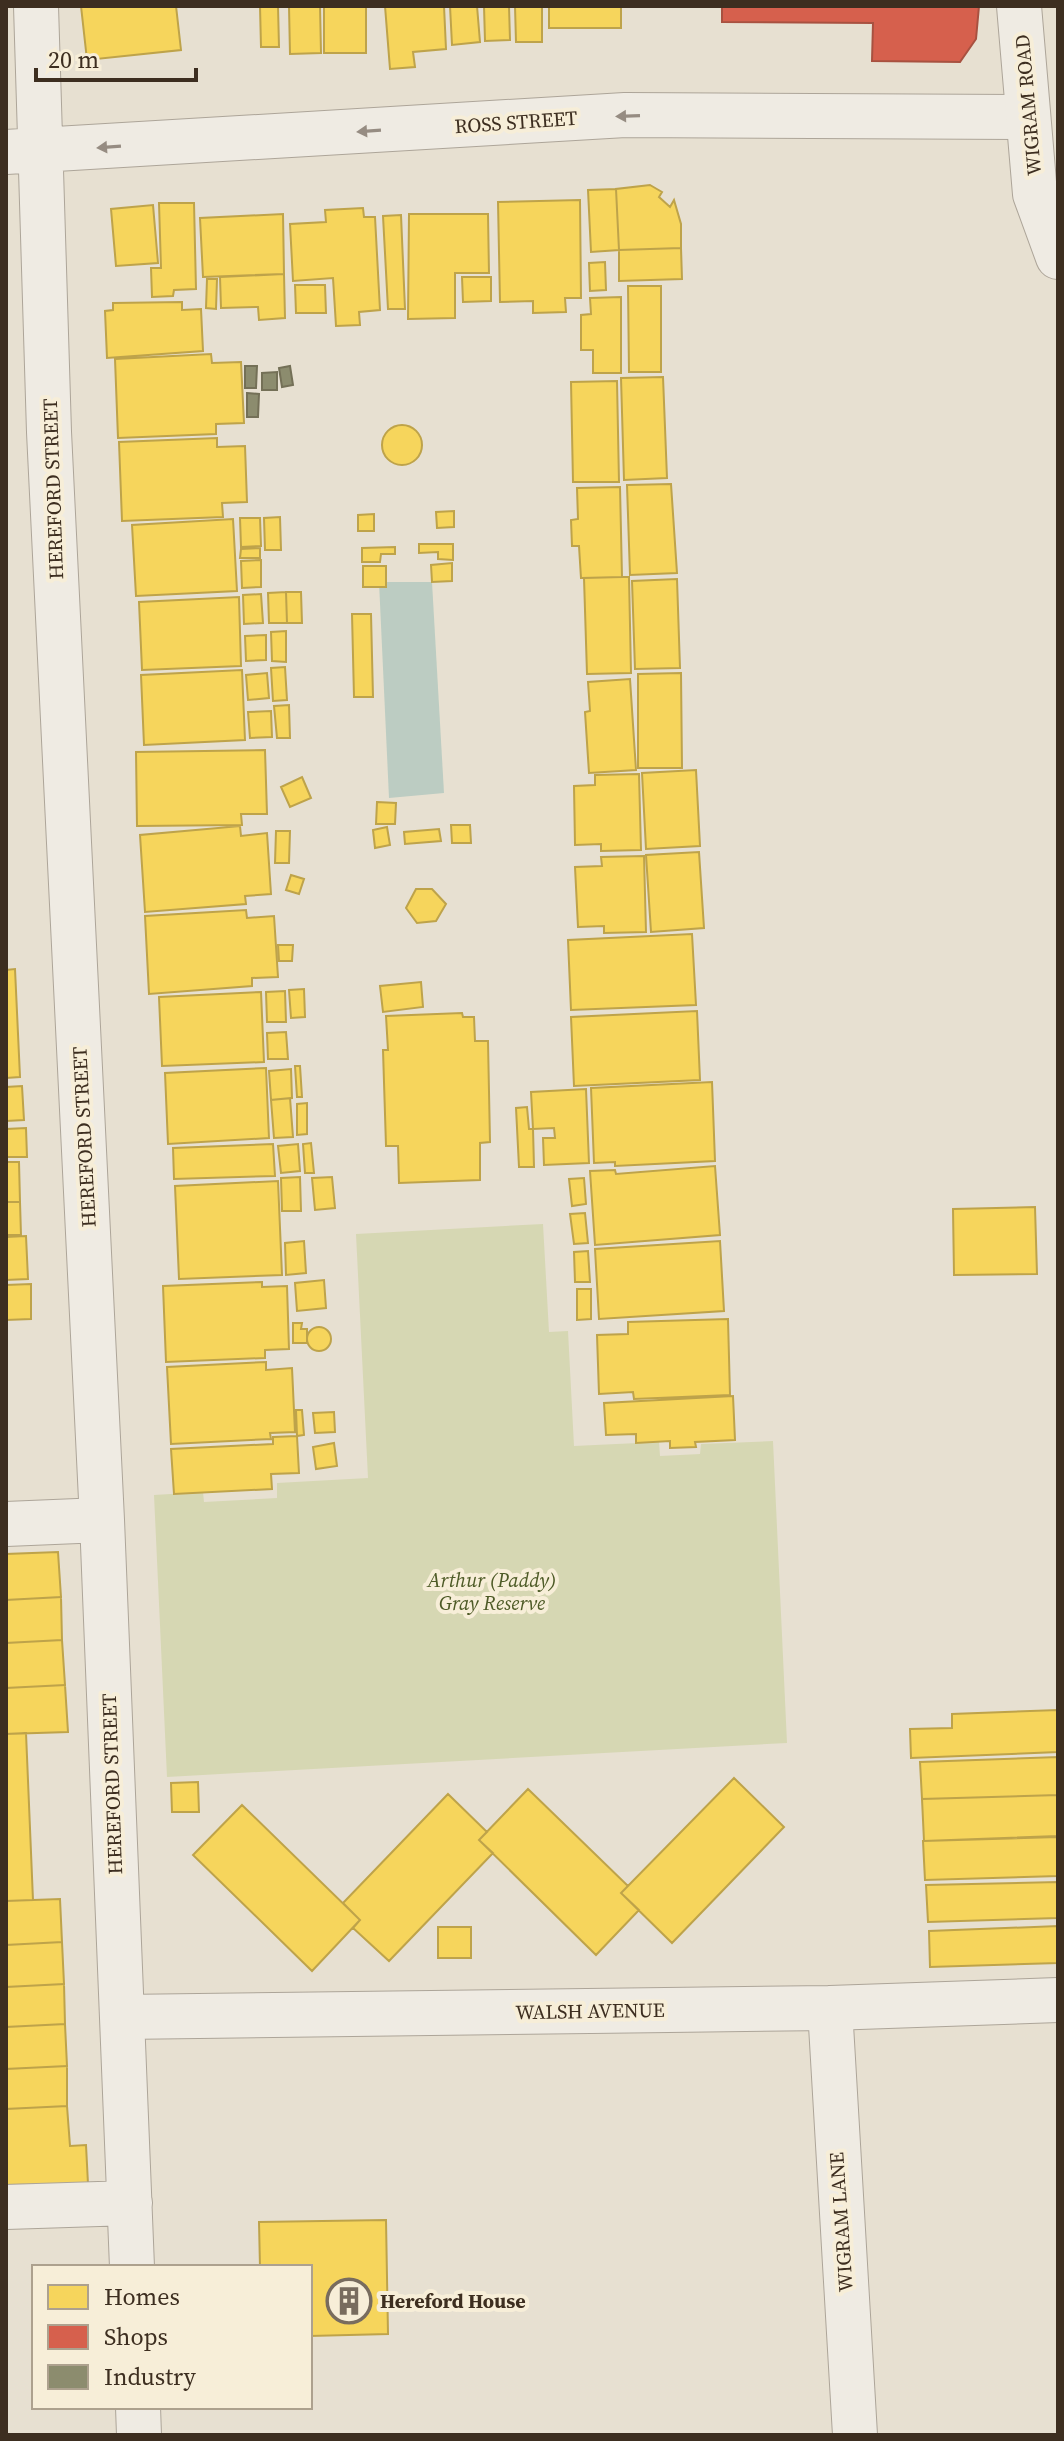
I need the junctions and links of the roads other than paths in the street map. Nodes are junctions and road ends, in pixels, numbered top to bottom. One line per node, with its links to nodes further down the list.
1 (36, 6): 4 (street, HEREFORD STREET)
2 (1019, 6): 3 (street, WIGRAM ROAD)
3 (1027, 117): 4 (street, ROSS STREET, one-way to 4); 5 (street, WIGRAM ROAD)
4 (24, 152): 7 (street, HEREFORD STREET)
5 (1058, 247): 6 (street, WIGRAM ROAD)
6 (1058, 257)
7 (102, 1520): 8 (street); 11 (street, HEREFORD STREET)
8 (6, 1524)
9 (1058, 2000): 10 (street, WALSH AVENUE)
10 (830, 2008): 11 (street, WALSH AVENUE); 17 (street, WIGRAM LANE)
11 (122, 2017): 12 (street, HEREFORD STREET)
12 (130, 2203): 13 (street); 14 (street, HEREFORD STREET)
13 (6, 2207)
14 (132, 2265)
15 (138, 2409): 16 (street)
16 (139, 2435)
17 (855, 2435)

